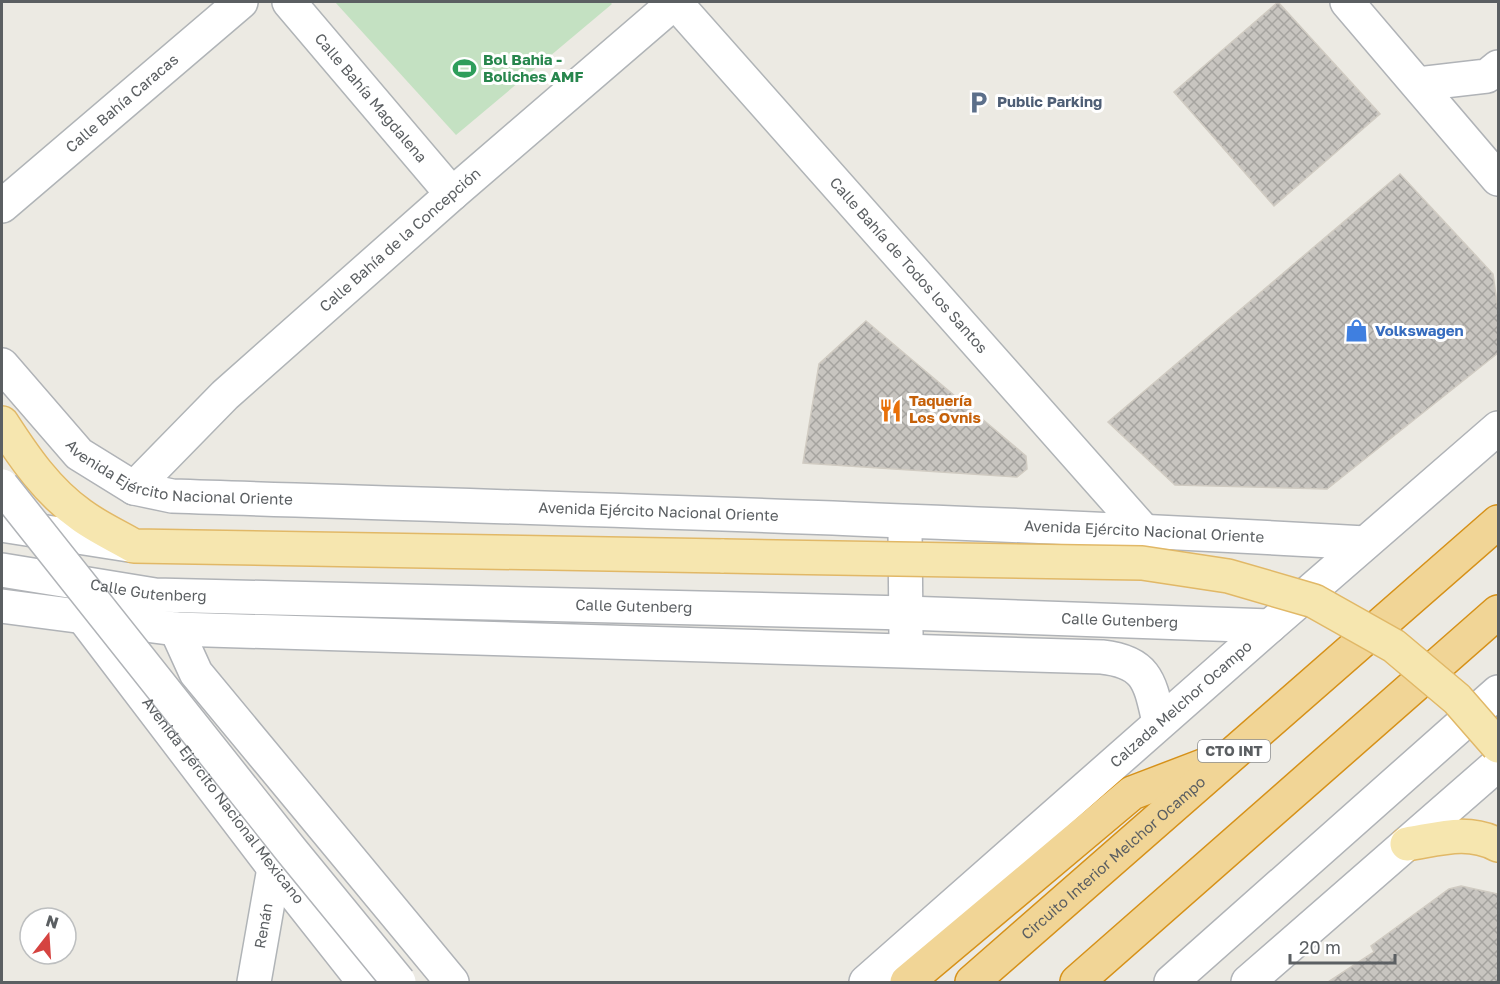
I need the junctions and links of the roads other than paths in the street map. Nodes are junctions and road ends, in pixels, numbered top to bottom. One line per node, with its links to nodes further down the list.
1 (242, 2): 9 (street, Calle Bahía Caracas)
2 (289, 2): 8 (street, Calle Bahía Magdalena)
3 (675, 2): 8 (street, Calle Bahía de la Concepción); 18 (street, Calle Bahía de Todos los Santos)
4 (1347, 2): 6 (street)
5 (1498, 67): 6 (street)
6 (1418, 84): 7 (street)
7 (1498, 179)
8 (452, 194): 14 (street, Calle Bahía de la Concepción)
9 (2, 206)
10 (2, 365): 14 (street, Avenida Ejército Nacional Oriente)
11 (2, 423): 20 (main road)
12 (1498, 428): 19 (street, Calzada Melchor Ocampo)
13 (2, 486): 39 (street, bridge)
14 (134, 488): 15 (street, Avenida Ejército Nacional Oriente)
15 (905, 520): 18 (street, Avenida Ejército Nacional Oriente); 24 (street)
16 (1498, 522): 32 (highway, Circuito Interior Melchor Ocampo / CTO INT)
17 (2, 525): 20 (street)
18 (1143, 530): 19 (street, Avenida Ejército Nacional Oriente)
19 (1365, 543): 26 (street, Calzada Melchor Ocampo)
20 (134, 546): 31 (main road, bridge)
21 (2, 570): 24 (street, Calle Gutenberg)
22 (2, 606): 25 (street)
23 (1498, 612): 44 (highway)
24 (906, 613): 26 (street, Calle Gutenberg); 28 (street)
25 (83, 617): 27 (street); 36 (street, Avenida Ejército Nacional Mexicano)
26 (1270, 626): 30 (street, Calzada Melchor Ocampo)
27 (176, 628): 28 (street); 40 (street)
28 (906, 651): 30 (street)
29 (1498, 692): 45 (street)
30 (1160, 722): 41 (street, Calzada Melchor Ocampo)
31 (1498, 746)
32 (1230, 755): 42 (highway); 43 (highway, Circuito Interior Melchor Ocampo / CTO INT)
33 (1498, 764): 34 (street)
34 (1407, 844): 35 (main road); 46 (street)
35 (1498, 845)
36 (274, 868): 37 (street, Renán); 38 (street, Avenida Ejército Nacional Mexicano)
37 (254, 982)
38 (364, 982)
39 (399, 982)
40 (452, 982)
41 (866, 982)
42 (907, 982)
43 (972, 982)
44 (1077, 982)
45 (1171, 982)
46 (1248, 982)

